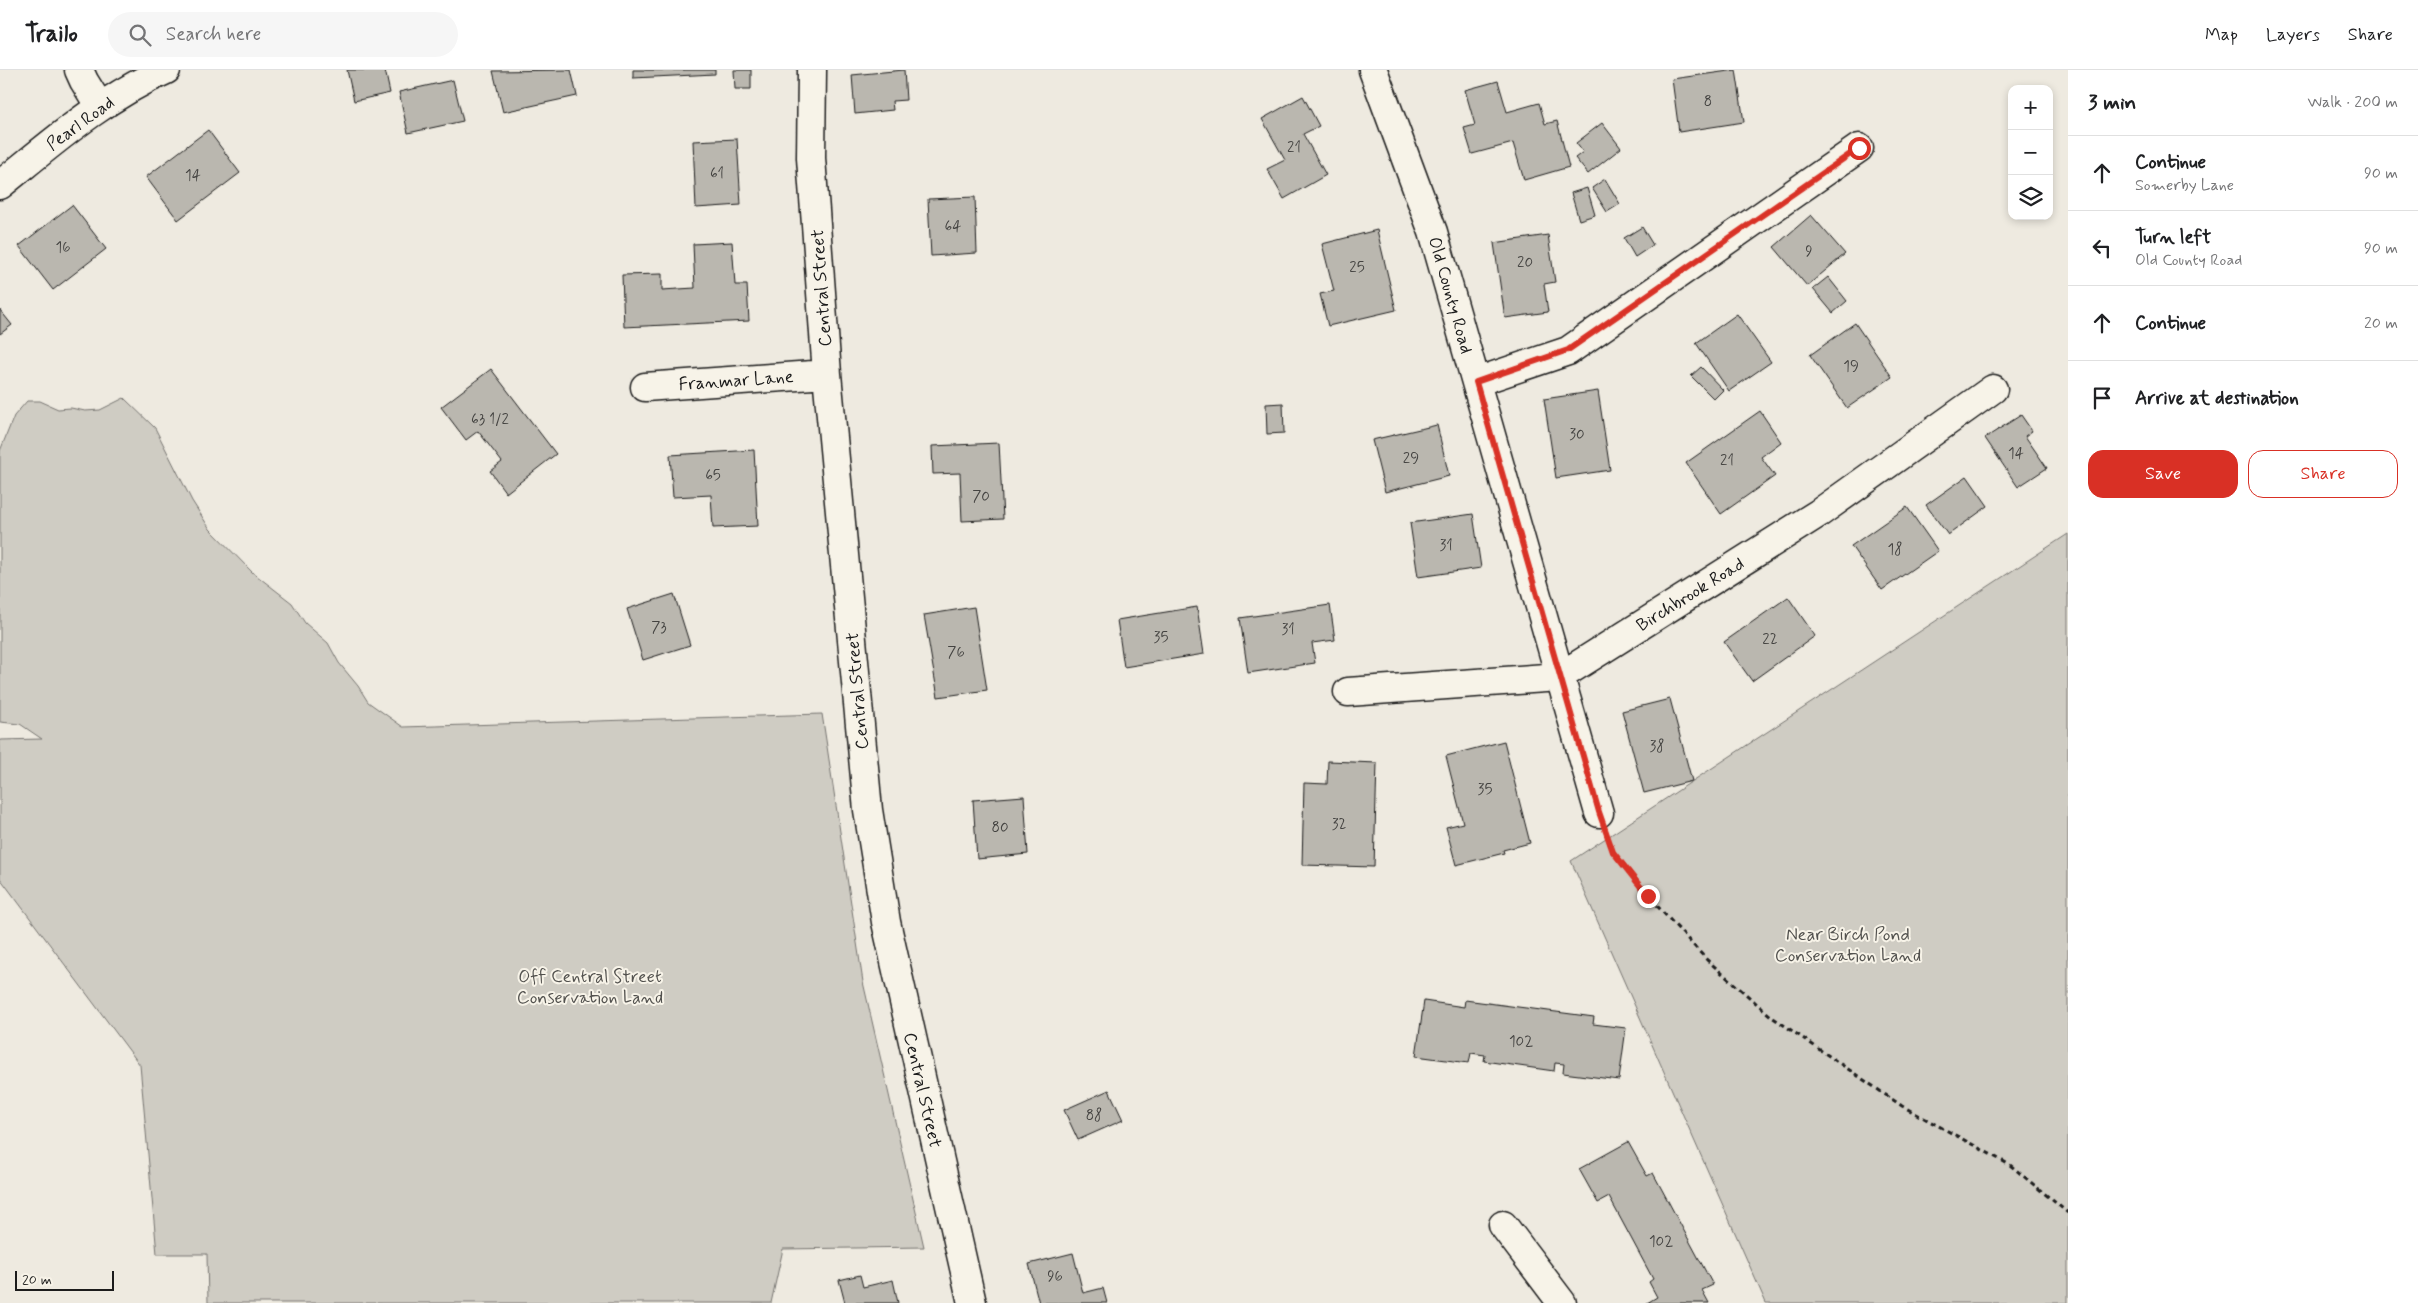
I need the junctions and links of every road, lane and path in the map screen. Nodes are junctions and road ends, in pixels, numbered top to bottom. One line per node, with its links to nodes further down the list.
1 (79, 70): 5 (street)
2 (166, 70): 5 (street, Pearl Road)
3 (812, 70): 8 (street, Central Street)
4 (1373, 70): 9 (street, Old County Road)
5 (100, 107): 7 (street, Pearl Road)
6 (1859, 148): 9 (street)
7 (0, 185)
8 (827, 374): 10 (street, Franmar Lane); 17 (street, Central Street)
9 (1476, 382): 12 (street, Old County Road)
10 (644, 386)
11 (1994, 389): 12 (street, Birchbrook Road)
12 (1559, 677): 13 (street, Birchbrook Road); 14 (street, Old County Road)
13 (1348, 692)
14 (1599, 812): 15 (path)
15 (2068, 1214)
16 (1503, 1225): 18 (street)
17 (972, 1303)
18 (1562, 1303)

